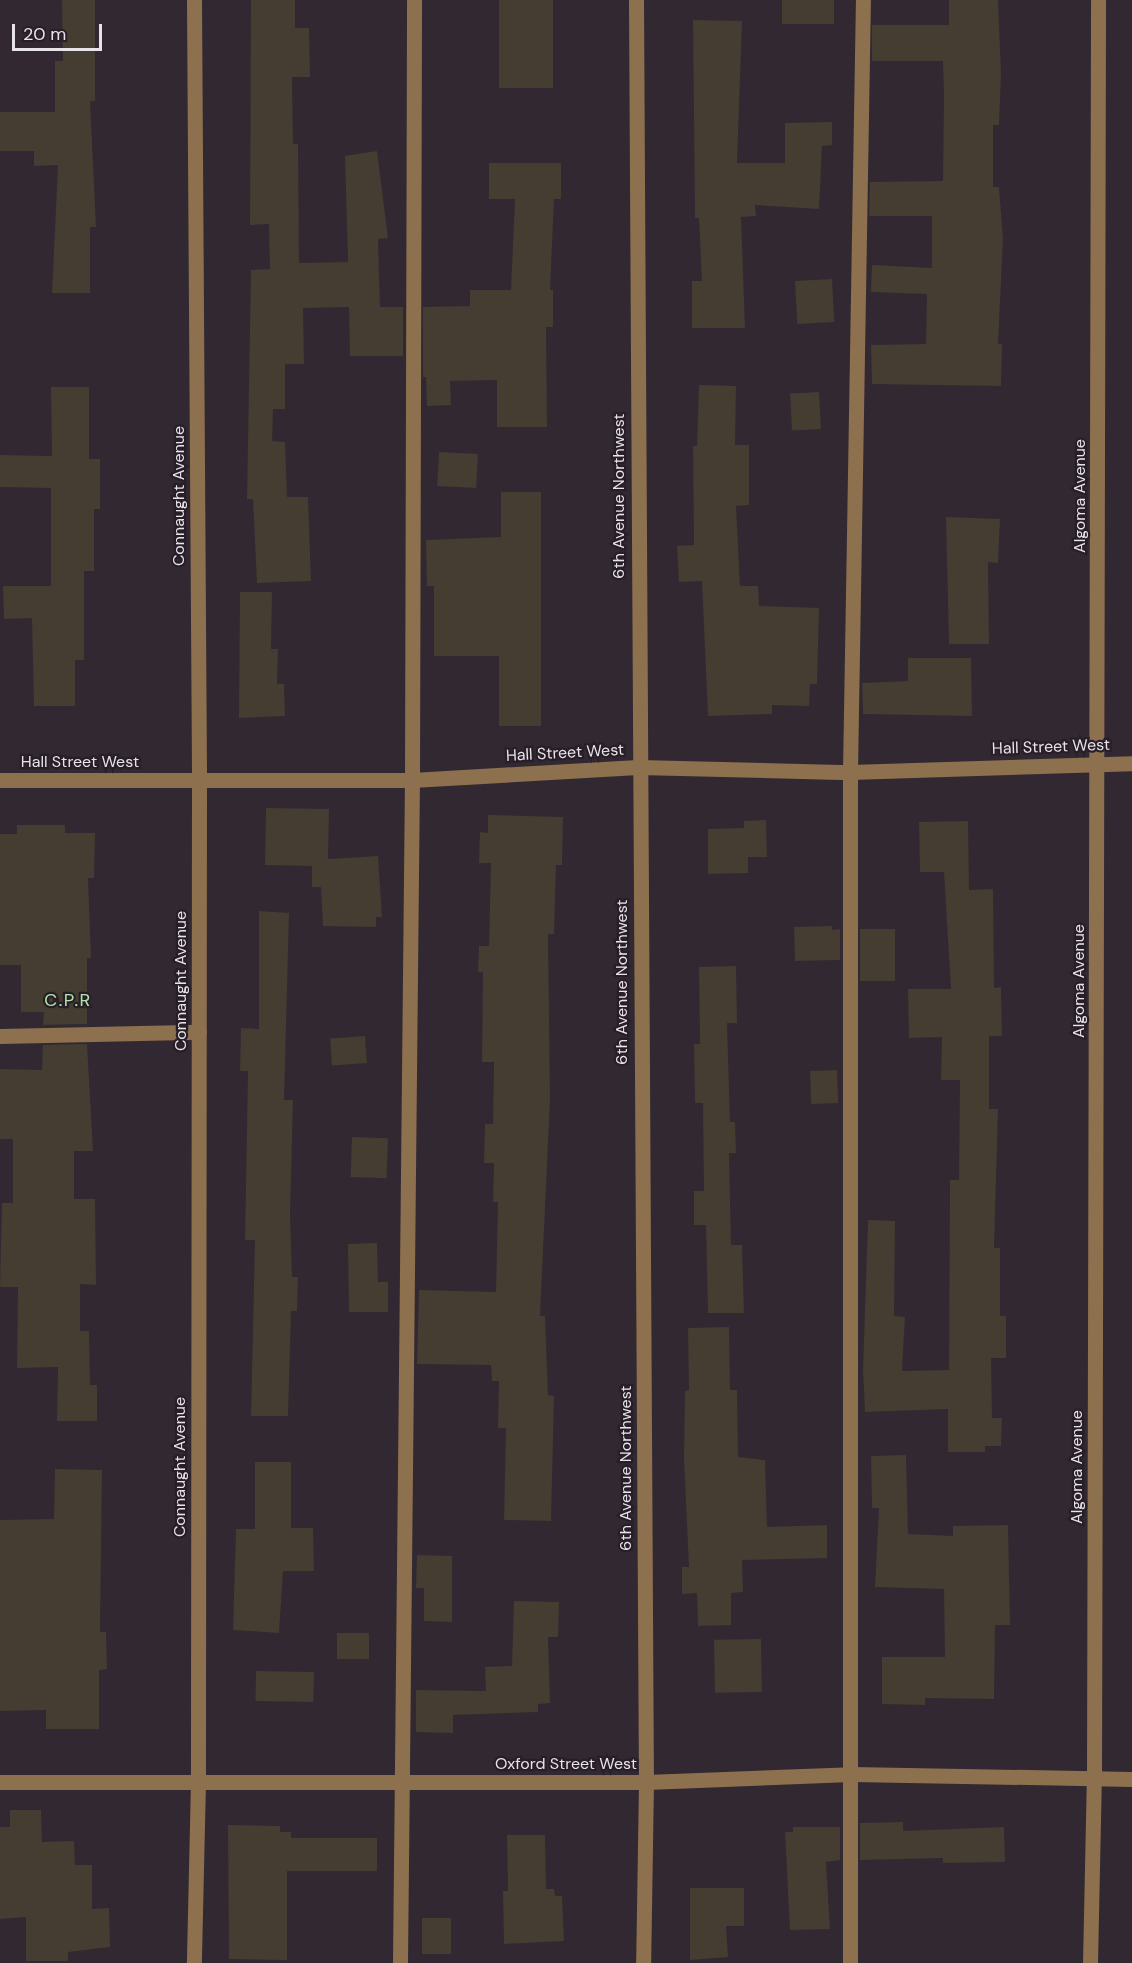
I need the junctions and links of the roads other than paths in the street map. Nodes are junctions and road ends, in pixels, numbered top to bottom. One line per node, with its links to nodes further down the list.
1 (194, 0): 12 (street, Connaught Avenue)
2 (414, 0): 11 (street)
3 (636, 0): 8 (street, 6th Avenue Northwest)
4 (863, 0): 9 (street)
5 (1098, 0): 7 (street, Algoma Avenue)
6 (1132, 763): 7 (street, Hall Street West)
7 (1098, 764): 9 (street, Hall Street West); 16 (street, Algoma Avenue)
8 (638, 766): 9 (street, Hall Street West); 11 (street, Hall Street West); 21 (street, 6th Avenue Northwest)
9 (850, 772): 15 (street)
10 (0, 780): 12 (street, Hall Street West)
11 (412, 780): 12 (street, Hall Street West); 20 (street)
12 (199, 781): 13 (street, Connaught Avenue)
13 (199, 1032): 14 (street); 18 (street, Connaught Avenue)
14 (0, 1036)
15 (851, 1774): 16 (street, Oxford Street West); 21 (street, Oxford Street West); 25 (street)
16 (1094, 1779): 17 (street, Oxford Street West); 26 (street, Algoma Avenue)
17 (1132, 1779)
18 (198, 1781): 19 (street, Oxford Street West); 20 (street, Oxford Street West); 22 (street, Connaught Avenue)
19 (0, 1782)
20 (400, 1782): 21 (street, Oxford Street West); 23 (street)
21 (646, 1782): 24 (street, 6th Avenue Northwest)
22 (194, 1963)
23 (400, 1963)
24 (644, 1963)
25 (850, 1963)
26 (1090, 1963)

